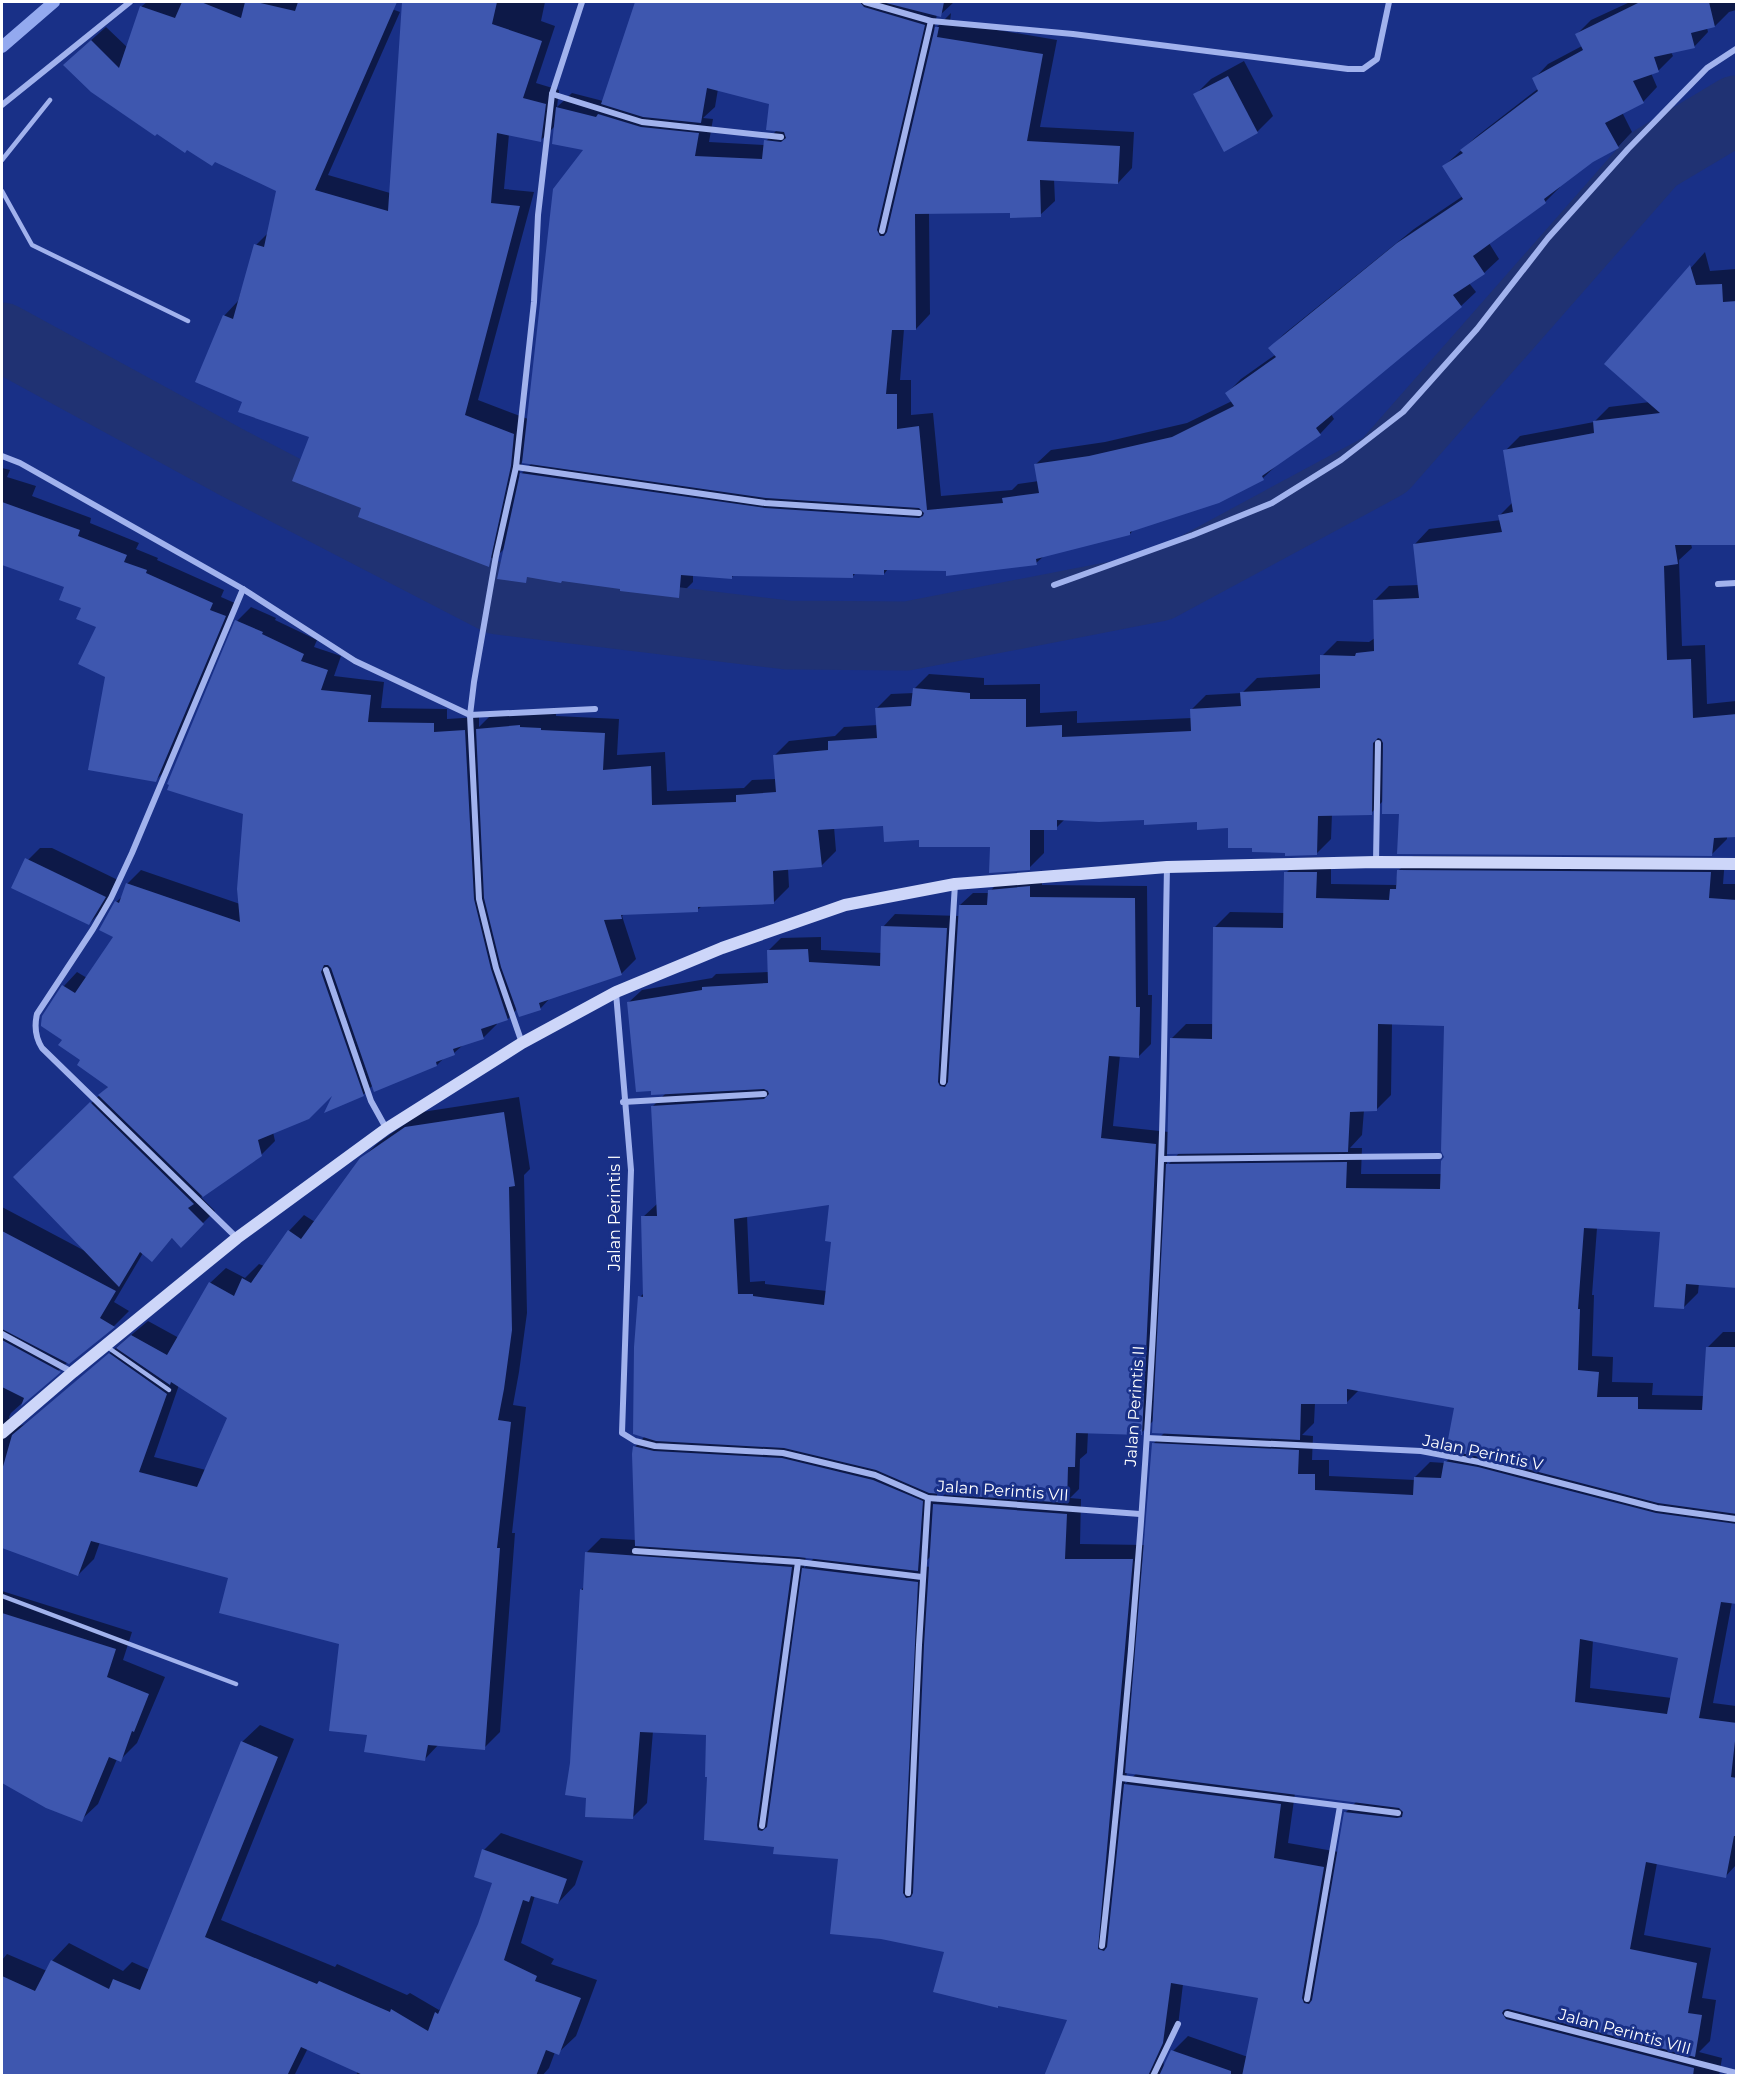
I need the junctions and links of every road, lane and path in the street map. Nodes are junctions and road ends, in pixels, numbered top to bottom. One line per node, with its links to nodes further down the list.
1 (130, 2): 9 (street)
2 (582, 2): 7 (street)
3 (865, 2): 5 (street)
4 (1389, 2): 5 (street)
5 (931, 21): 13 (street)
6 (1737, 48): 20 (street)
7 (552, 94): 10 (street); 16 (street)
8 (50, 100): 11 (lane)
9 (2, 105)
10 (781, 137)
11 (2, 159)
12 (2, 191): 14 (lane)
13 (882, 231)
14 (188, 321)
15 (2, 456): 21 (street)
16 (516, 467): 17 (street); 23 (street)
17 (919, 513)
18 (1737, 583): 19 (street)
19 (1718, 584)
20 (1054, 585)
21 (243, 589): 23 (street); 38 (street)
22 (595, 709): 23 (street)
23 (470, 715): 31 (street)
24 (1378, 743): 25 (street)
25 (1376, 862): 26 (street); 27 (street)
26 (1737, 864)
27 (1167, 867): 28 (street); 37 (street, Jalan Perintis II)
28 (955, 884): 30 (street); 32 (street)
29 (326, 970): 35 (street)
30 (616, 992): 31 (street); 34 (street, Jalan Perintis I)
31 (522, 1043): 35 (street)
32 (943, 1082)
33 (764, 1094): 34 (street)
34 (623, 1102): 44 (street, Jalan Perintis I)
35 (386, 1129): 38 (street)
36 (1439, 1156): 37 (street)
37 (1162, 1159): 45 (street, Jalan Perintis II)
38 (237, 1238): 40 (street)
39 (2, 1334): 41 (street)
40 (106, 1346): 41 (street); 42 (lane)
41 (73, 1372): 43 (street)
42 (169, 1390)
43 (2, 1433)
44 (622, 1433): 46 (street, Jalan Perintis VII)
45 (1147, 1438): 47 (street, Jalan Perintis II); 48 (street, Jalan Perintis V)
46 (928, 1498): 47 (street, Jalan Perintis VII); 51 (street)
47 (1140, 1514): 54 (street, Jalan Perintis II)
48 (1737, 1519)
49 (635, 1551): 50 (street)
50 (798, 1562): 51 (street); 57 (street)
51 (922, 1577): 58 (street)
52 (2, 1596): 53 (lane)
53 (236, 1684)
54 (1121, 1778): 55 (street); 59 (street, Jalan Perintis II)
55 (1340, 1806): 56 (street); 60 (street)
56 (1398, 1813)
57 (762, 1826)
58 (908, 1893)
59 (1102, 1946)
60 (1307, 1999)
61 (1506, 2014): 63 (street, Jalan Perintis VIII)
62 (1178, 2024): 64 (street)
63 (1737, 2073)
64 (1153, 2076)

